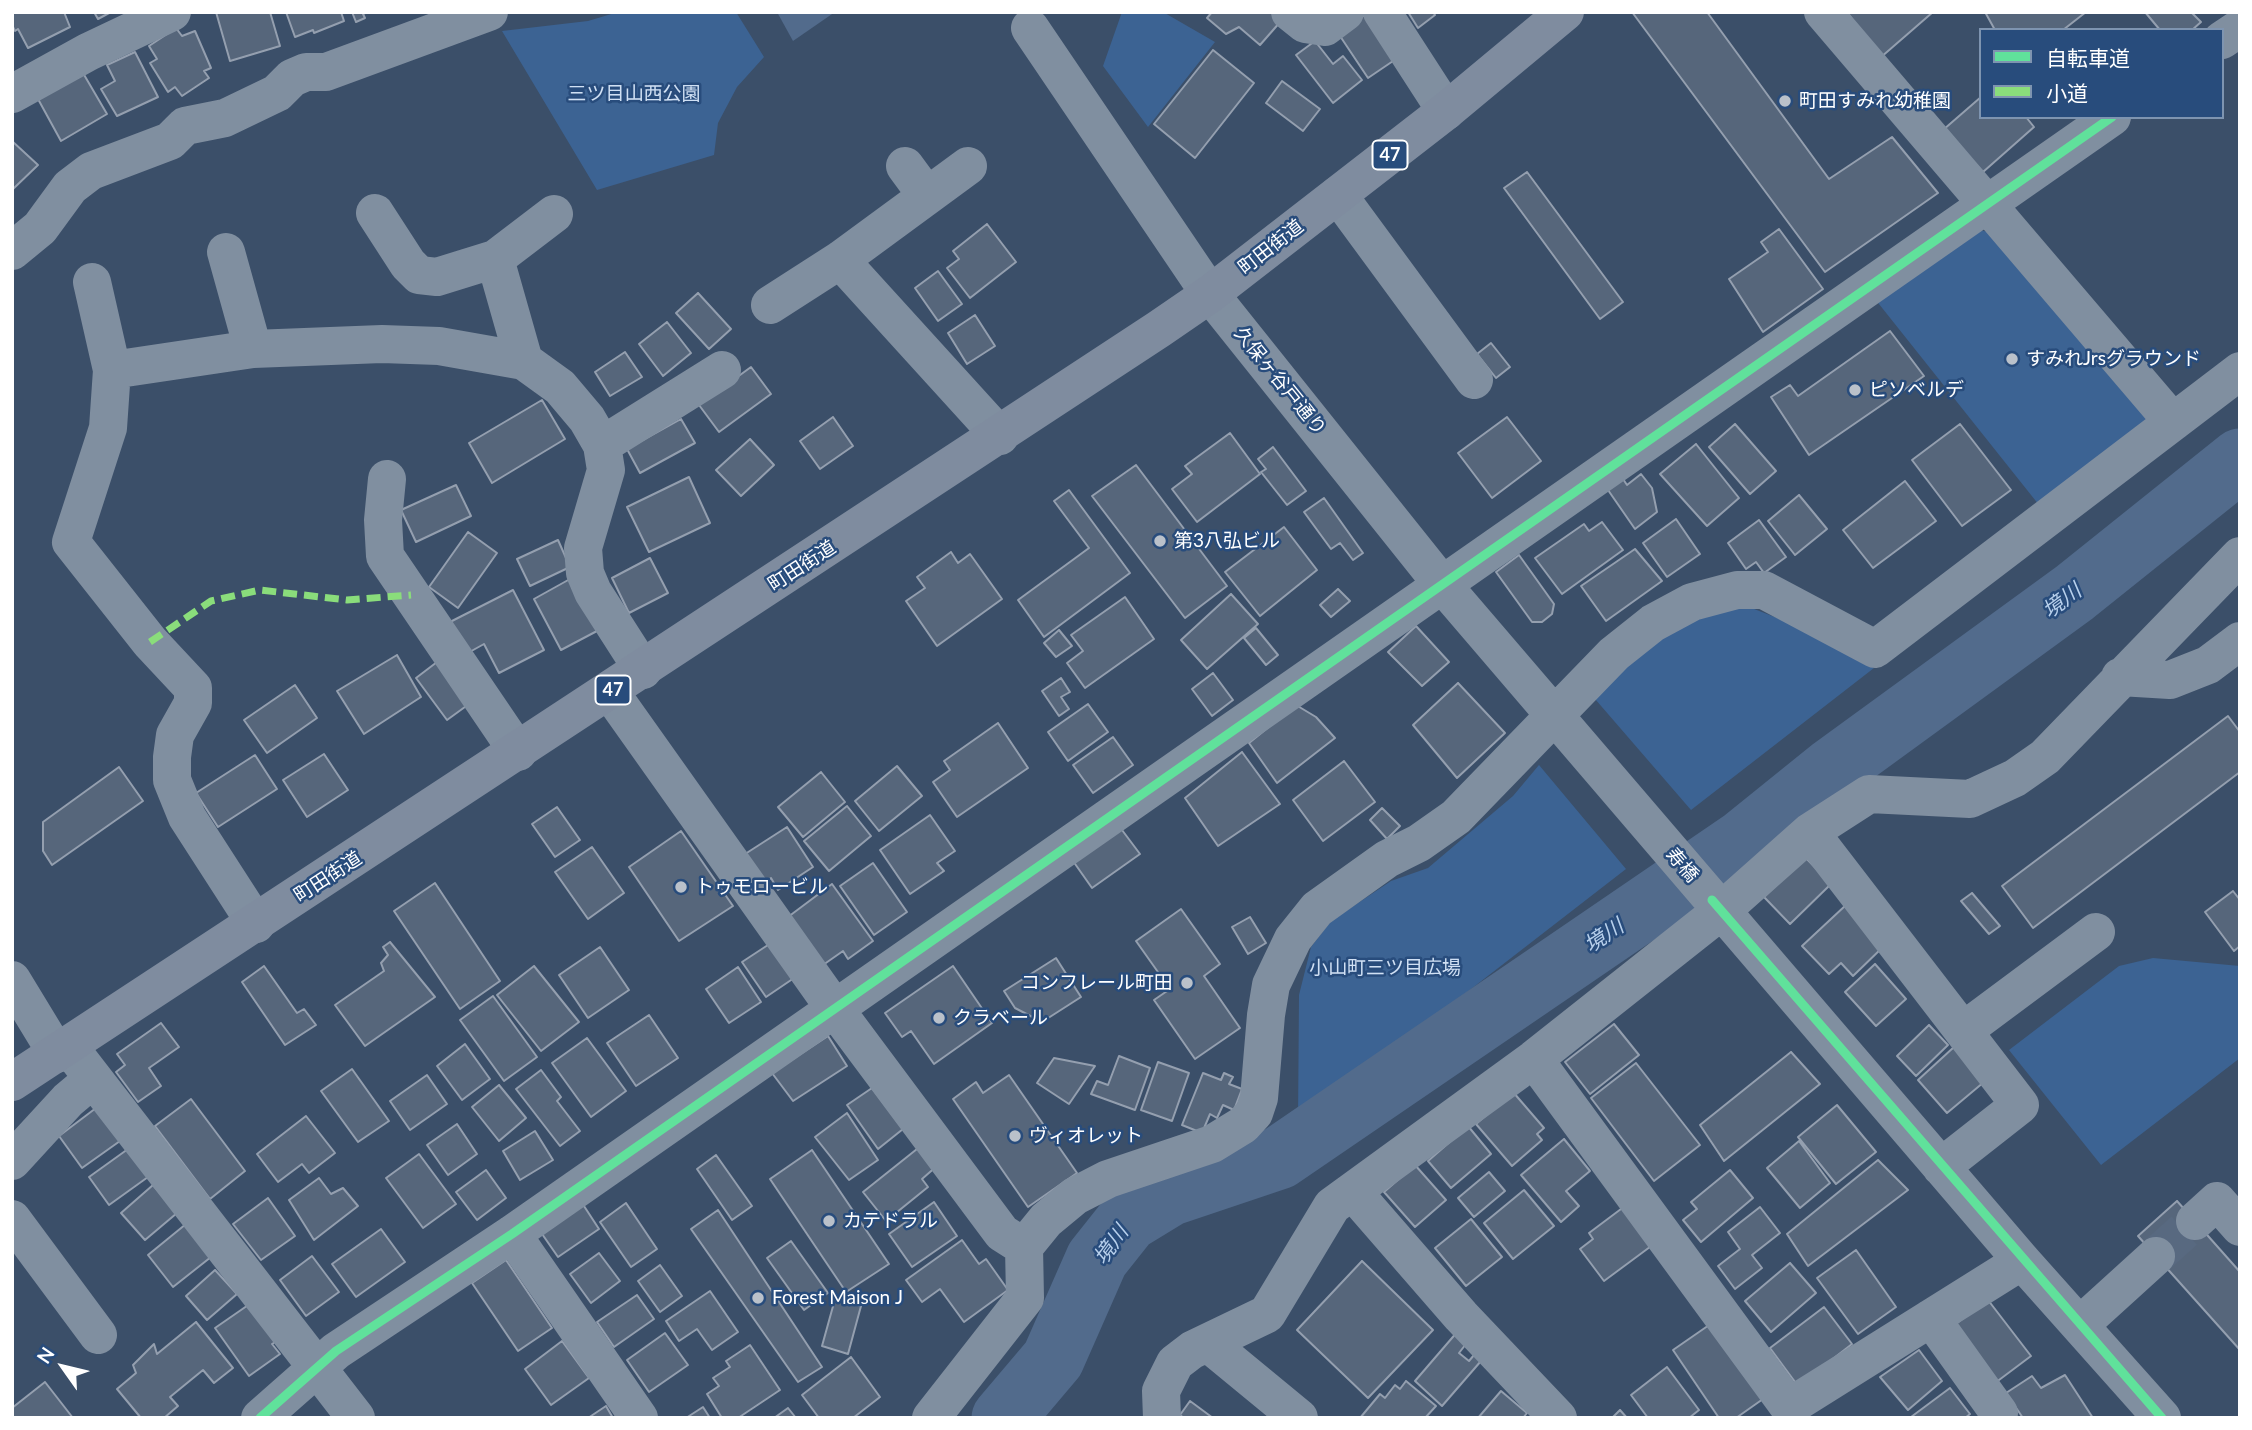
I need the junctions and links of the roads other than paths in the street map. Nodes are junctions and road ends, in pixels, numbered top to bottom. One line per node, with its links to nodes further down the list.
1 (172, 12): 11 (street)
2 (489, 12): 21 (street)
3 (1290, 12): 4 (street)
4 (1345, 12)
5 (1382, 12): 12 (street)
6 (1565, 12): 12 (main road, 町田街道 / 47)
7 (1823, 12): 18 (street)
8 (1030, 28): 26 (street, 久保ヶ谷戸通り)
9 (2240, 28): 10 (street)
10 (2224, 39)
11 (12, 94)
12 (1446, 111): 16 (main road, 町田街道 / 47)
13 (2109, 119): 18 (street)
14 (905, 166): 17 (street)
15 (968, 166): 17 (street)
16 (1338, 195): 26 (main road, 町田街道 / 47); 33 (street)
17 (928, 196): 24 (street)
18 (1987, 204): 34 (street); 39 (street)
19 (375, 213): 23 (street)
20 (554, 214): 23 (street)
21 (12, 251)
22 (226, 252): 28 (street)
23 (495, 259): 29 (street)
24 (841, 260): 27 (street); 35 (street)
25 (92, 282): 30 (street)
26 (1210, 294): 35 (main road, 町田街道 / 47); 39 (street, 久保ヶ谷戸通り)
27 (770, 305)
28 (253, 349): 29 (street); 30 (street)
29 (524, 361): 36 (street)
30 (112, 370): 48 (street)
31 (722, 370): 36 (street)
32 (2240, 371): 34 (street)
33 (1474, 380)
34 (2173, 422): 44 (street)
35 (1000, 436): 41 (main road, 町田街道 / 47)
36 (603, 445): 41 (street)
37 (387, 478): 45 (street)
38 (2240, 556): 42 (street)
39 (1441, 583): 44 (street, 久保ヶ谷戸通り); 51 (street)
40 (2240, 641): 42 (street)
41 (643, 670): 43 (main road, 町田街道 / 47)
42 (2120, 677): 46 (street)
43 (610, 692): 45 (main road, 町田街道 / 47); 51 (street)
44 (1554, 716): 47 (street, 寿橋); 64 (street)
45 (518, 752): 48 (main road, 町田街道 / 47)
46 (1810, 832): 47 (street); 52 (street)
47 (1717, 905): 54 (street); 58 (street, 寿橋)
48 (256, 924): 53 (main road, 町田街道 / 47)
49 (2095, 932): 52 (street)
50 (12, 980): 53 (street)
51 (835, 1009): 63 (street); 64 (street)
52 (1963, 1031): 58 (street)
53 (63, 1051): 55 (street); 56 (main road, 町田街道 / 47)
54 (1534, 1059): 59 (street); 72 (street)
55 (93, 1079): 57 (street); 71 (street)
56 (12, 1082)
57 (12, 1161)
58 (1941, 1167): 66 (street, 寿橋)
59 (1343, 1199): 70 (street); 80 (street)
60 (12, 1219): 69 (street)
61 (2194, 1221): 62 (street)
62 (2240, 1227)
63 (512, 1234): 71 (street); 76 (street)
64 (1024, 1247): 77 (street)
65 (2156, 1256): 68 (street)
66 (2022, 1261): 67 (street); 68 (street, 寿橋)
67 (1931, 1318): 72 (street); 73 (street)
68 (2080, 1325): 81 (street, 寿橋)
69 (98, 1335)
70 (1208, 1343): 78 (street); 79 (street)
71 (316, 1366): 74 (street); 75 (street)
72 (1781, 1412)
73 (2000, 1413)
74 (260, 1418)
75 (356, 1418)
76 (639, 1418)
77 (931, 1418)
78 (1162, 1418)
79 (1299, 1418)
80 (1558, 1418)
81 (2162, 1418)

